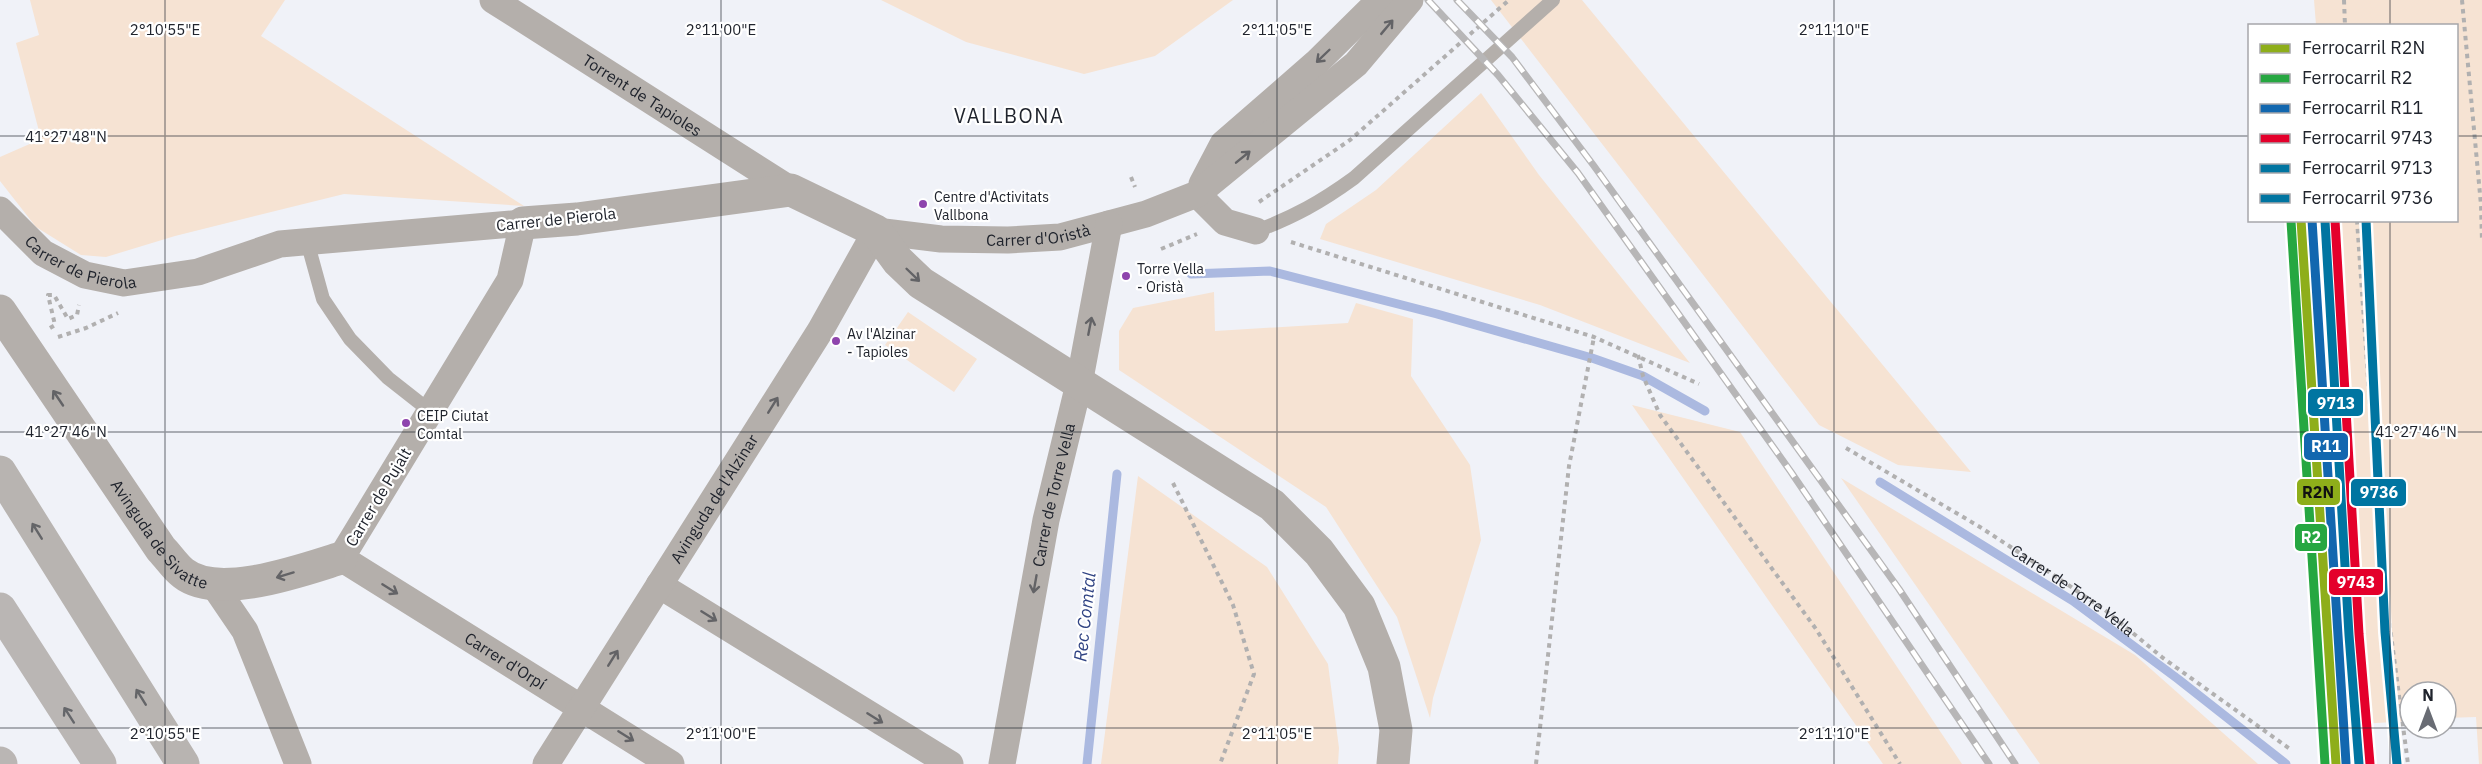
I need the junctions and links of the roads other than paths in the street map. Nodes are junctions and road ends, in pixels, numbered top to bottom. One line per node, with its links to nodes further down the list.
1 (493, 0): 5 (street, Torrent de Tapioles)
2 (1380, 0): 6 (street, one-way to 6)
3 (1410, 0): 6 (street, Carrer d'Oristà, one-way to 3)
4 (1553, 0): 11 (lane)
5 (791, 190): 8 (street, Carrer de Pierola); 10 (street)
6 (1197, 194): 9 (street, Carrer d'Oristà); 11 (street)
7 (0, 210): 12 (street, Carrer de Pierola)
8 (523, 223): 12 (street, Carrer de Pierola); 15 (street, Carrer de Pujalt)
9 (1109, 224): 10 (street, Carrer d'Oristà); 14 (street, Carrer de Torre Vella, one-way to 9)
10 (876, 231): 14 (street, one-way to 14); 19 (street, Avinguda de l'Alzinar, one-way to 10)
11 (1256, 231)
12 (307, 241): 15 (lane)
13 (0, 311): 18 (street, Avinguda de Sivatte, one-way to 13)
14 (1079, 384): 28 (street, Carrer de Torre Vella, one-way to 28); 29 (street)
15 (430, 411): 17 (street, Carrer de Pujalt)
16 (0, 472): 23 (highway, one-way to 16)
17 (341, 558): 18 (street, Carrer de Pujalt, one-way to 18); 21 (street, Carrer d'Orpí, one-way to 21)
18 (213, 584): 24 (street, Avinguda de Sivatte)
19 (659, 585): 21 (street, Avinguda de l'Alzinar, one-way to 19); 27 (street, one-way to 27)
20 (0, 609): 22 (highway, one-way to 20)
21 (581, 708): 25 (street, Avinguda de l'Alzinar); 26 (street, Carrer d'Orpí, one-way to 26)
22 (100, 764)
23 (183, 764)
24 (298, 764)
25 (546, 764)
26 (671, 764)
27 (950, 764)
28 (1002, 764)
29 (1394, 764)

